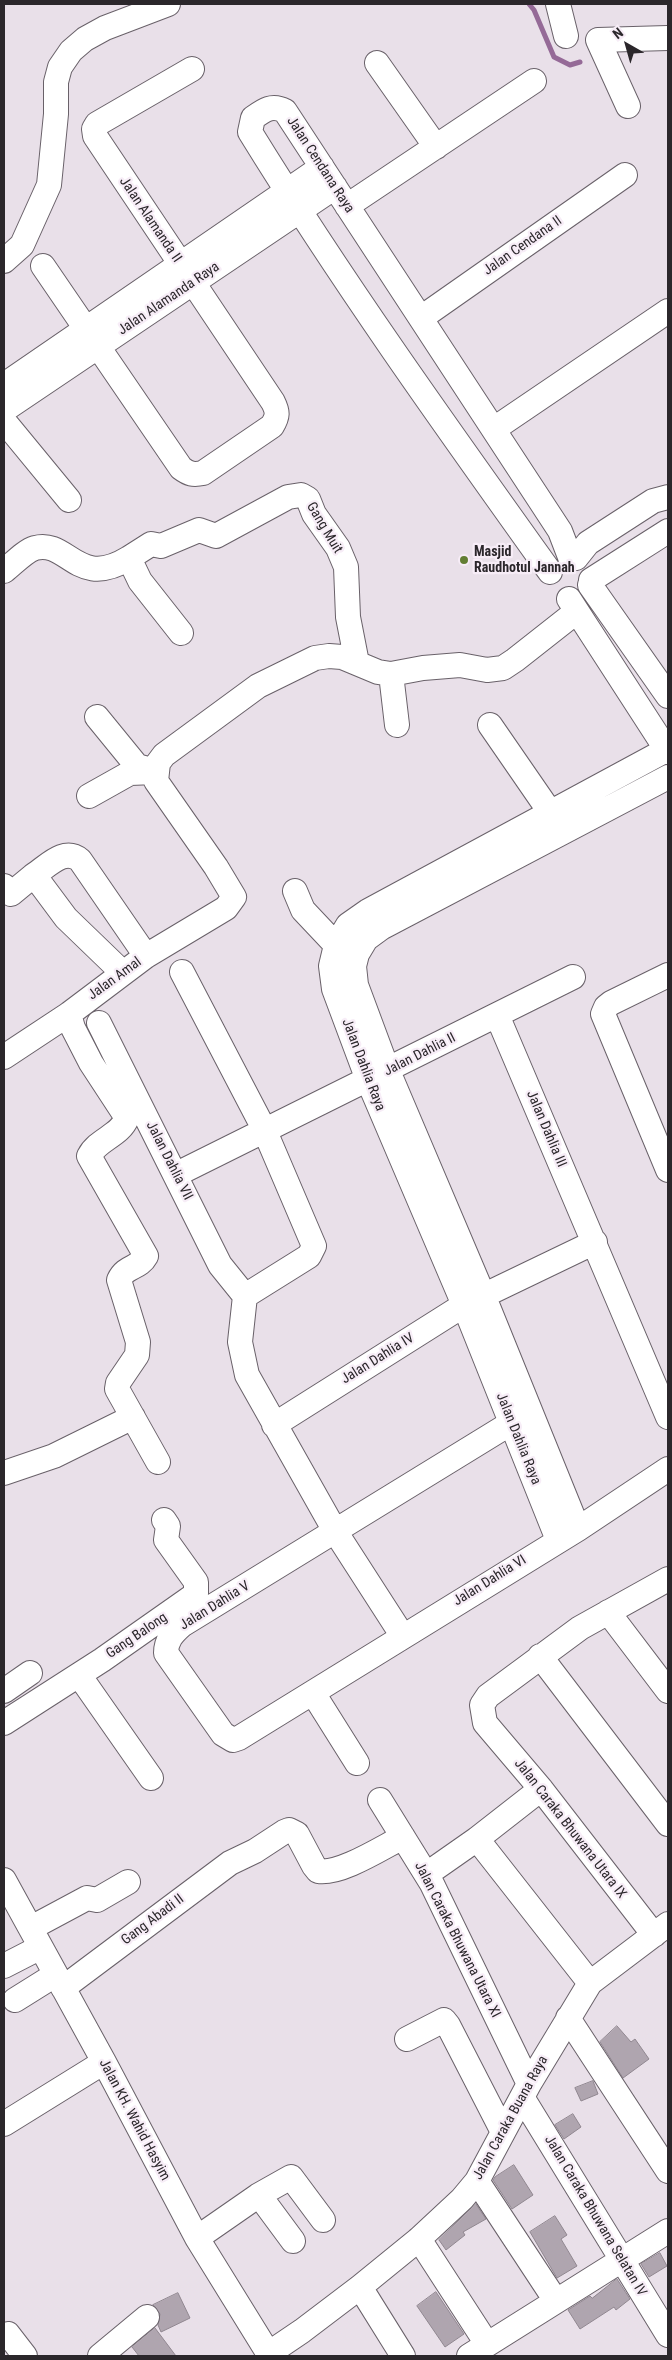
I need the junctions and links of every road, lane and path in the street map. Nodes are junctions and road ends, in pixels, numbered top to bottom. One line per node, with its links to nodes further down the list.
1 (168, 4): 15 (street)
2 (558, 4): 3 (street)
3 (566, 36)
4 (668, 38): 8 (street)
5 (377, 63): 9 (street)
6 (192, 68): 17 (street, Jalan Alamanda II)
7 (534, 81): 9 (street, Jalan Alamanda Raya)
8 (628, 106)
9 (436, 147): 13 (street, Jalan Alamanda Raya)
10 (322, 167): 12 (street, Jalan Alamanda Raya); 12 (street, Jalan Cendana Raya); 13 (street, Jalan Cendana Raya)
11 (625, 175): 19 (street, Jalan Cendana II)
12 (287, 191): 14 (street, Jalan Cendana Raya); 17 (street, Jalan Alamanda Raya)
13 (341, 197): 14 (street, Jalan Alamanda Raya); 19 (street, Jalan Cendana Raya)
14 (300, 211): 17 (street, Jalan Alamanda Raya); 31 (street, Jalan Cendana Raya)
15 (4, 261)
16 (43, 266): 20 (street)
17 (186, 274): 20 (street, Jalan Alamanda Raya); 20 (street, Jalan Alamanda II)
18 (668, 311): 24 (street)
19 (421, 318): 24 (street, Jalan Cendana Raya)
20 (91, 338): 21 (street, Jalan Alamanda Raya); 22 (street, Jalan Alamanda Raya)
21 (4, 385)
22 (4, 410)
23 (4, 421): 26 (street)
24 (494, 429): 28 (street, Jalan Cendana Raya)
25 (668, 496): 28 (street)
26 (69, 500)
27 (668, 531): 32 (street)
28 (573, 557): 31 (street); 32 (street)
29 (129, 558): 30 (street); 34 (street); 35 (street, Gang Muit)
30 (4, 570)
31 (550, 572): 33 (street)
32 (590, 583): 33 (street); 37 (street)
33 (572, 606): 36 (street); 41 (street, Jalan Dahlia Raya)
34 (181, 633)
35 (357, 663): 36 (street); 42 (street)
36 (391, 674): 39 (street)
37 (668, 696)
38 (97, 717): 42 (street)
39 (397, 725)
40 (490, 725): 45 (street)
41 (668, 750): 45 (street, Jalan Dahlia Raya)
42 (156, 772): 44 (street); 50 (street, Jalan Amal)
43 (668, 777): 59 (street, Jalan Dahlia Raya)
44 (89, 796)
45 (550, 812): 49 (street, Jalan Dahlia Raya)
46 (34, 875): 47 (street); 50 (street); 52 (street)
47 (4, 886)
48 (295, 891): 49 (street)
49 (336, 945): 59 (street, Jalan Dahlia Raya)
50 (146, 956): 52 (street, Jalan Amal)
51 (182, 972): 60 (street)
52 (123, 973): 55 (street, Jalan Amal)
53 (668, 975): 61 (street)
54 (574, 977): 56 (street, Jalan Dahlia II)
55 (69, 1014): 58 (street, Jalan Amal); 66 (street)
56 (497, 1015): 59 (street, Jalan Dahlia II); 63 (street, Jalan Dahlia III)
57 (99, 1023): 62 (street, Jalan Dahlia VII)
58 (4, 1057)
59 (378, 1076): 60 (street, Jalan Dahlia II); 65 (street, Jalan Dahlia Raya)
60 (264, 1129): 62 (street, Jalan Dahlia II); 64 (street)
61 (668, 1170)
62 (176, 1174): 64 (street, Jalan Dahlia VII)
63 (595, 1242): 65 (street); 67 (street, Jalan Dahlia III)
64 (245, 1296): 69 (street)
65 (474, 1301): 68 (street, Jalan Dahlia Raya); 69 (street, Jalan Dahlia IV); 75 (street, Jalan Dahlia Raya)
66 (133, 1417): 70 (street); 72 (street)
67 (668, 1417)
68 (511, 1423): 74 (street, Jalan Dahlia V); 75 (street, Jalan Dahlia Raya)
69 (274, 1425): 74 (street)
70 (158, 1462)
71 (668, 1469): 75 (street, Jalan Dahlia VI)
72 (4, 1472)
73 (164, 1520): 81 (street, Gang Balong)
74 (336, 1531): 78 (street); 86 (street, Jalan Dahlia V)
75 (568, 1534): 78 (street, Jalan Dahlia VI)
76 (668, 1579): 77 (street)
77 (608, 1612): 79 (street); 83 (street)
78 (402, 1635): 84 (street, Jalan Dahlia VI)
79 (540, 1656): 89 (street, Jalan Caraka Bhuwana Utara IX); 91 (street)
80 (30, 1673): 82 (street)
81 (79, 1675): 85 (street, Gang Balong); 88 (street)
82 (4, 1691)
83 (668, 1691)
84 (313, 1693): 86 (street, Jalan Dahlia VI); 87 (street)
85 (4, 1723)
86 (223, 1734)
87 (357, 1763)
88 (151, 1778)
89 (540, 1788): 93 (street); 97 (street, Jalan Caraka Bhuwana Utara IX)
90 (380, 1800): 92 (street, Jalan Caraka Bhuwana Utara XI)
91 (665, 1810)
92 (403, 1837): 94 (street, Jalan Caraka Bhuwana Utara XI); 100 (street, Gang Abadi II)
93 (478, 1838): 94 (street); 101 (street)
94 (427, 1874): 106 (street, Jalan Caraka Bhuwana Utara XI)
95 (4, 1880): 98 (street, Jalan KH. Wahid Hasyim)
96 (128, 1882): 98 (street)
97 (661, 1930): 101 (street, Jalan Caraka Buana Raya)
98 (35, 1938): 99 (street); 100 (street, Jalan KH. Wahid Hasyim)
99 (4, 1966)
100 (59, 1982): 102 (street, Gang Abadi II); 105 (street, Jalan KH. Wahid Hasyim)
101 (590, 1984): 103 (street, Jalan Caraka Buana Raya)
102 (15, 2000)
103 (568, 2018): 106 (street, Jalan Caraka Buana Raya); 109 (street)
104 (408, 2039): 108 (street)
105 (104, 2062): 107 (street); 114 (street, Jalan KH. Wahid Hasyim)
106 (526, 2091): 108 (street, Jalan Caraka Buana Raya); 117 (street, Jalan Caraka Bhuwana Selatan IV)
107 (4, 2124)
108 (503, 2132): 110 (street, Jalan Caraka Buana Raya)
109 (668, 2171)
110 (477, 2181): 115 (street, Jalan Caraka Buana Raya); 119 (street)
111 (259, 2195): 112 (street); 114 (street); 116 (street)
112 (323, 2220)
113 (668, 2231): 117 (street)
114 (197, 2238): 124 (street, Jalan KH. Wahid Hasyim)
115 (419, 2238): 118 (street, Jalan Caraka Buana Raya); 123 (street)
116 (293, 2241)
117 (621, 2260): 119 (street); 122 (street, Jalan Caraka Bhuwana Selatan IV)
118 (360, 2287): 124 (street, Jalan Caraka Buana Raya); 127 (street)
119 (556, 2301): 123 (street)
120 (147, 2317): 126 (street)
121 (8, 2334): 125 (street)
122 (668, 2335)
123 (478, 2350)
124 (269, 2355)
125 (25, 2356)
126 (100, 2356)
127 (403, 2356)

